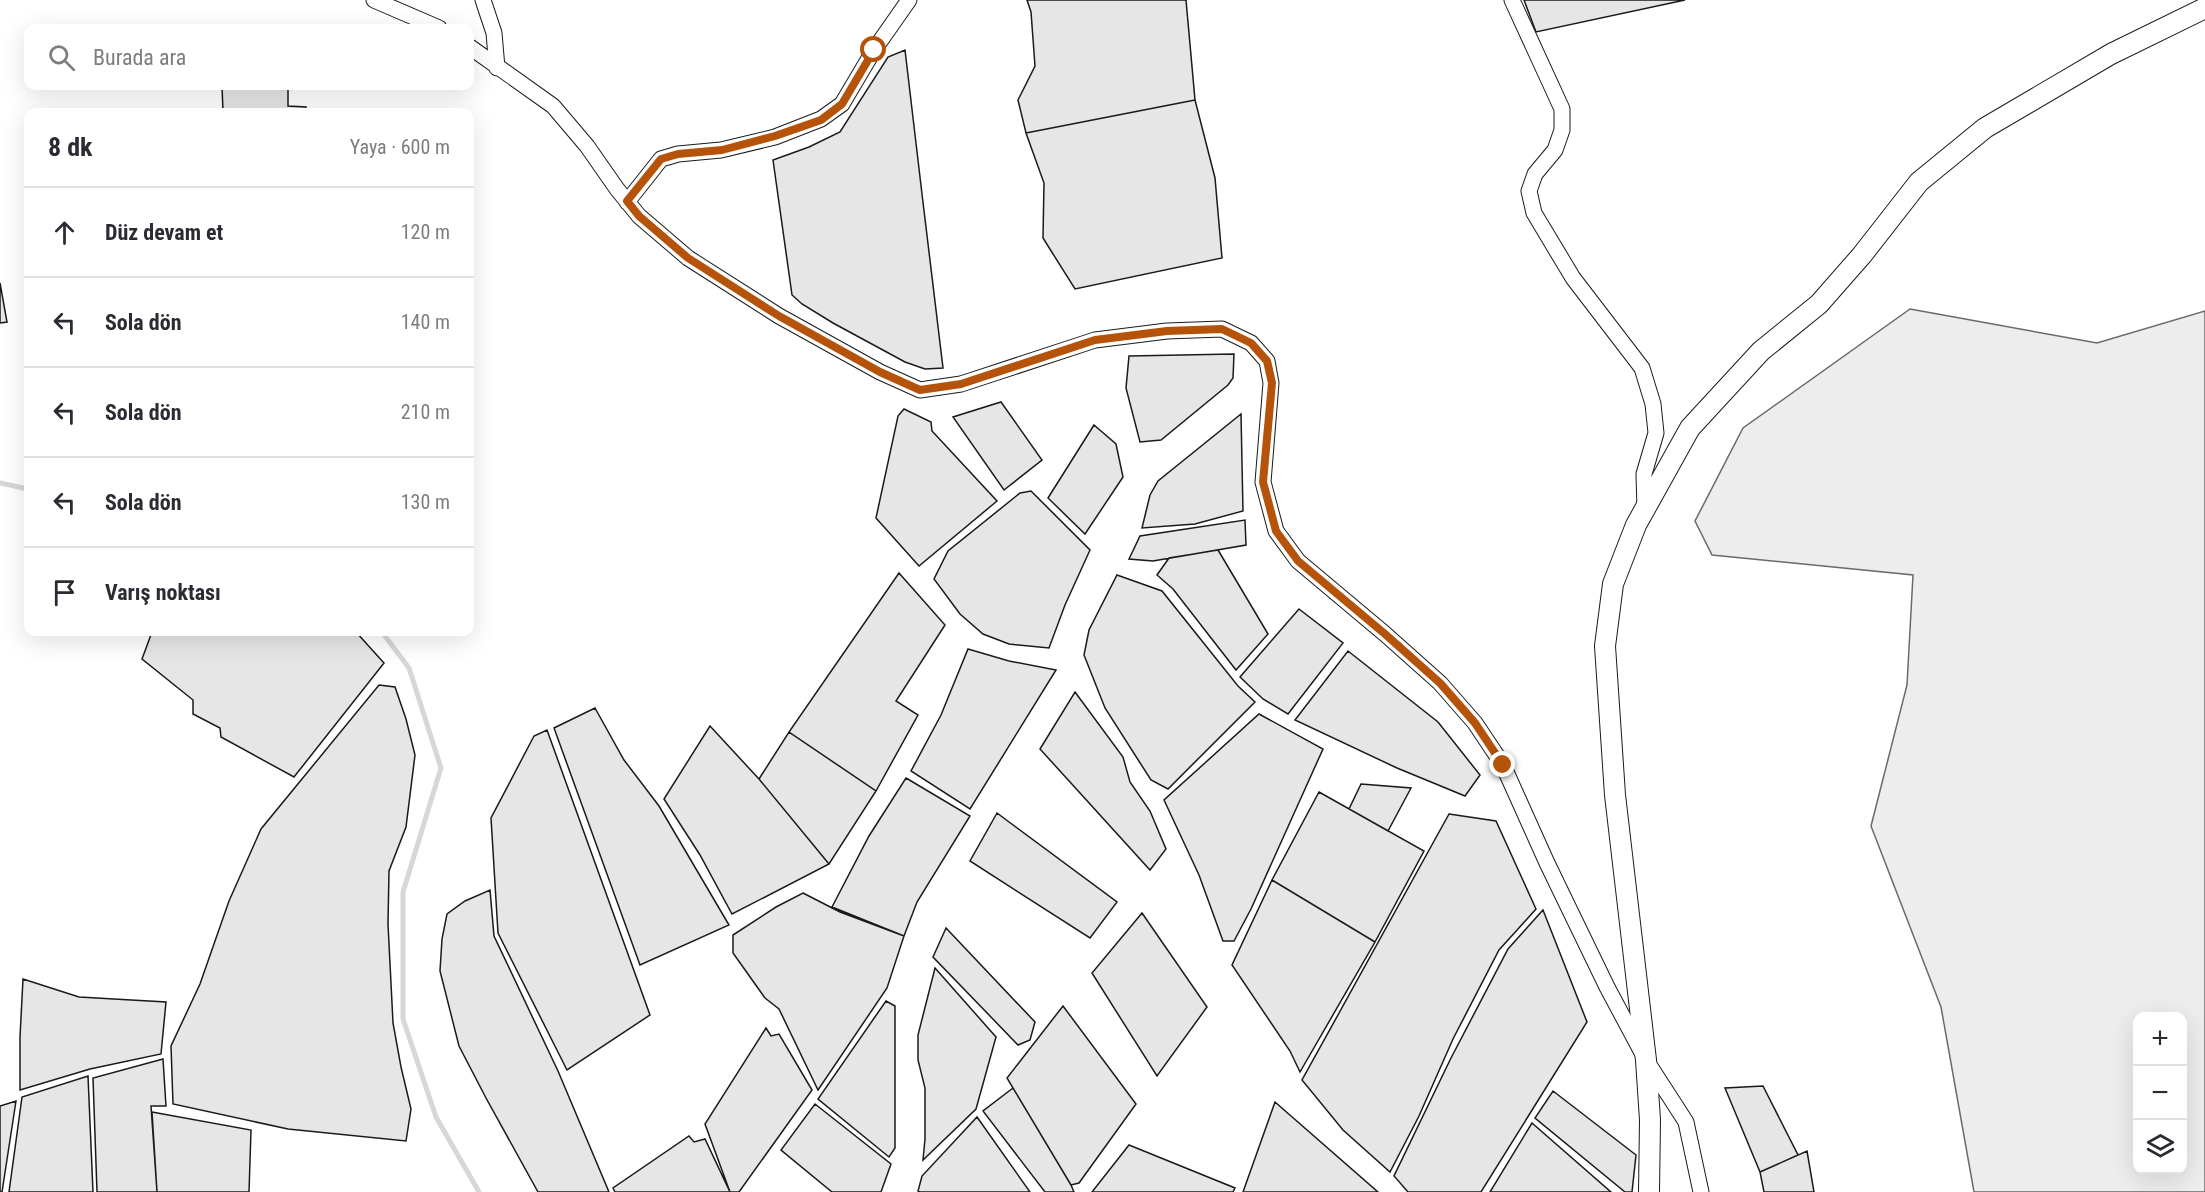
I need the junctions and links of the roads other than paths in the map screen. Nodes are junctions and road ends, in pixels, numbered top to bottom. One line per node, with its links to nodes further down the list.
1 (374, 0): 6 (street)
2 (483, 0): 8 (street)
3 (909, 0): 9 (street)
4 (1512, 0): 10 (street)
5 (2205, 8): 10 (street)
6 (430, 24)
7 (474, 50): 8 (street)
8 (497, 68): 9 (street)
9 (627, 201): 11 (street)
10 (1645, 509): 11 (street)
11 (1646, 1060): 12 (street); 13 (street)
12 (1649, 1192)
13 (1701, 1192)

